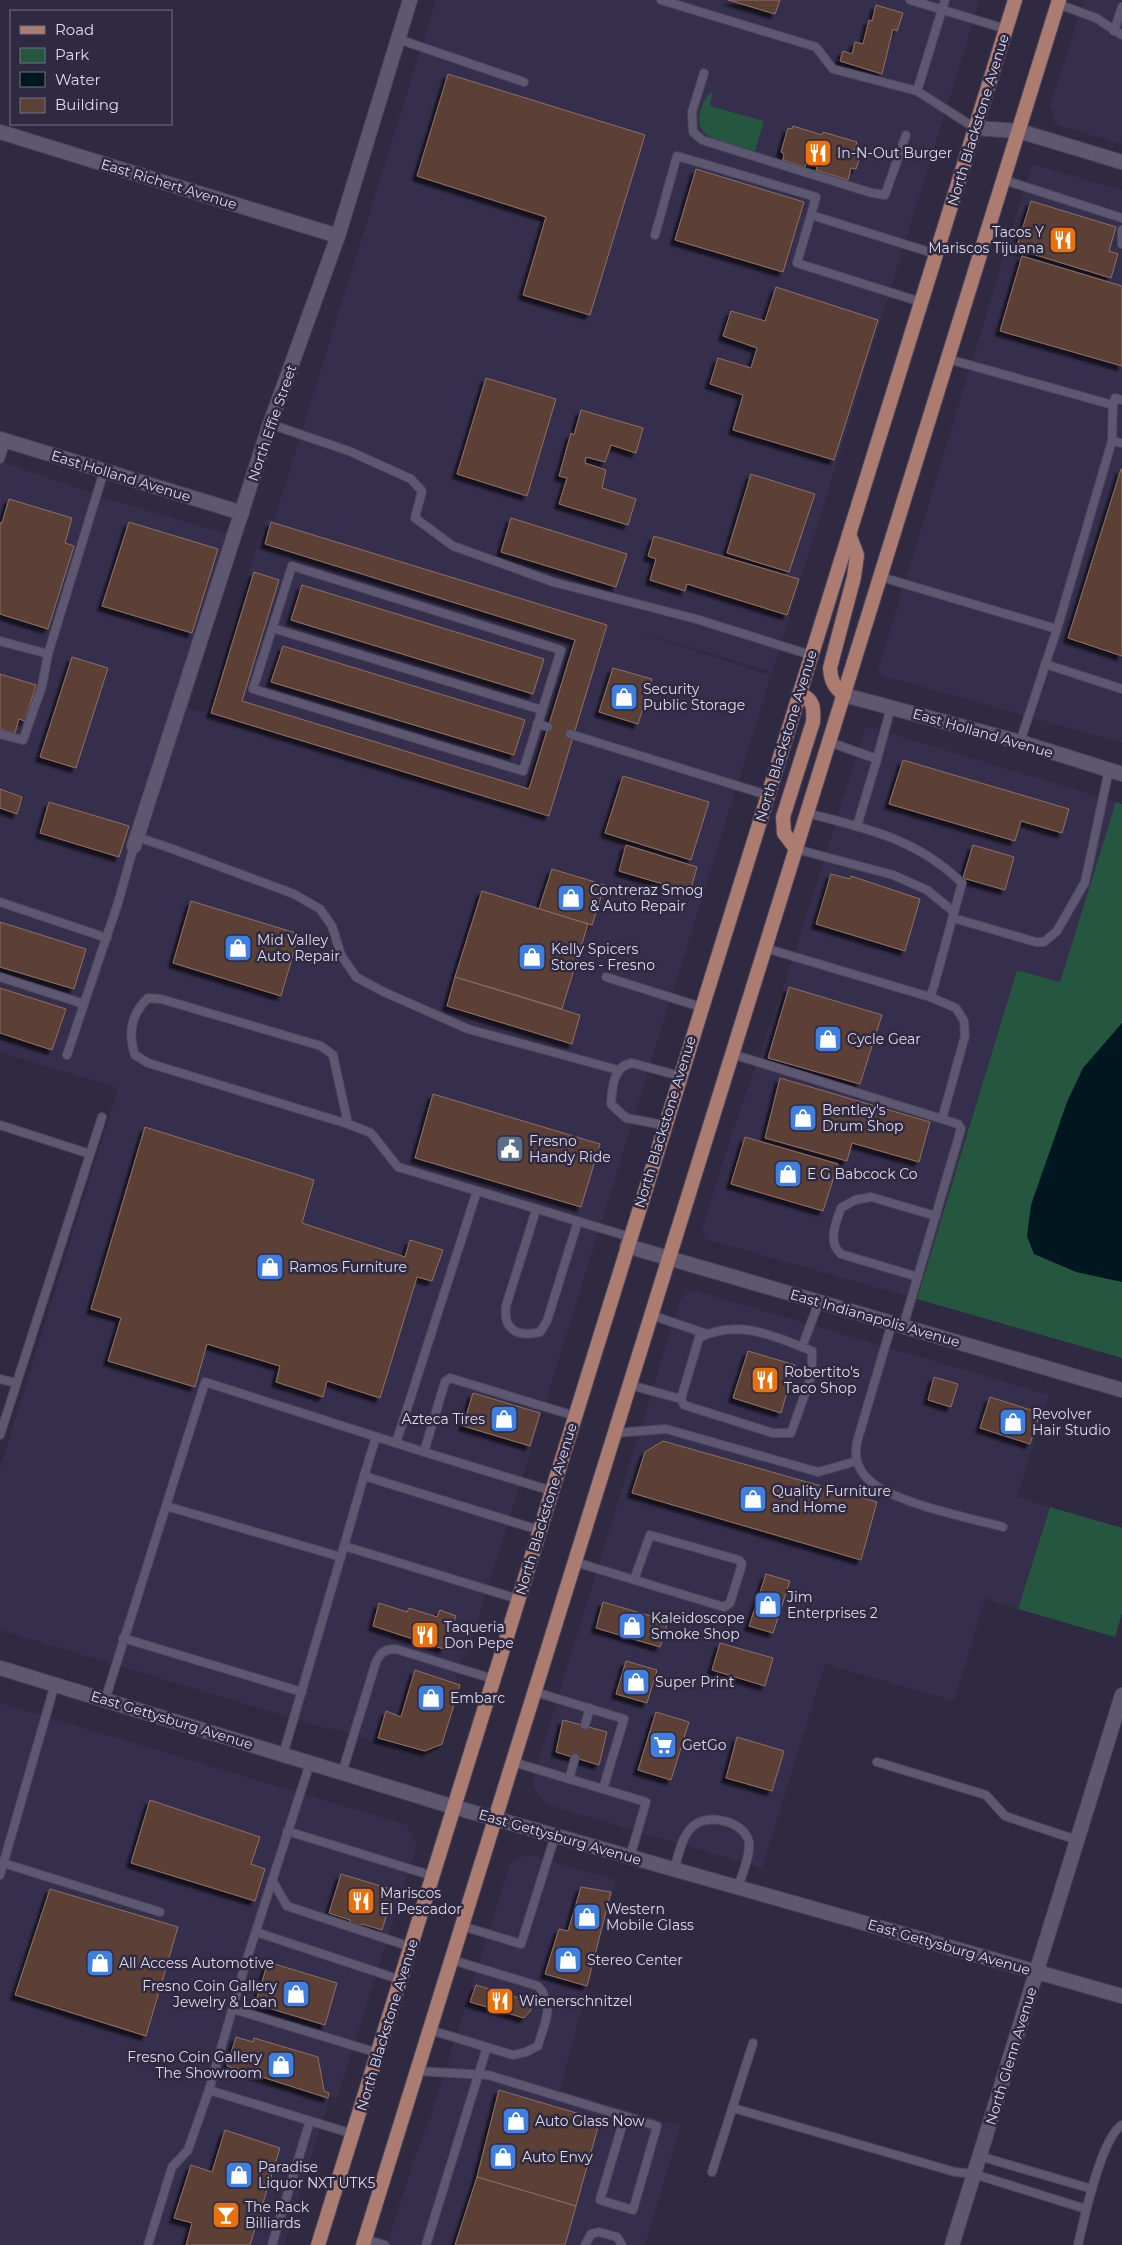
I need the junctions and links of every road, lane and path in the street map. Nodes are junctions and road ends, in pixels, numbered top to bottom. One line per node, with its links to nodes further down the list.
1 (410, 0): 12 (street, North Effie Street)
2 (661, 0): 15 (lane)
3 (910, 0): 8 (lane)
4 (945, 0): 8 (lane)
5 (1015, 0): 9 (main road, North Blackstone Avenue)
6 (1059, 2): 10 (lane); 17 (main road)
7 (1122, 7): 10 (lane)
8 (942, 10): 9 (lane); 15 (lane)
9 (1006, 29): 16 (main road, North Blackstone Avenue)
10 (1114, 31): 11 (lane)
11 (1122, 35)
12 (398, 39): 14 (lane); 26 (street, North Effie Street)
13 (704, 72): 19 (lane)
14 (524, 82)
15 (917, 92): 16 (lane)
16 (975, 128): 17 (street); 28 (main road, North Blackstone Avenue)
17 (1019, 131): 20 (street); 21 (main road)
18 (0, 132): 26 (street, East Richert Avenue)
19 (906, 135)
20 (1122, 162)
21 (1004, 180): 23 (lane); 30 (main road)
22 (811, 215): 25 (lane); 28 (lane); 29 (lane)
23 (1122, 218)
24 (1122, 230): 27 (lane)
25 (655, 235)
26 (338, 236): 33 (street, North Effie Street)
27 (1122, 244)
28 (936, 254): 29 (main road, North Blackstone Avenue)
29 (921, 302): 40 (main road, North Blackstone Avenue)
30 (948, 359): 32 (lane); 41 (main road)
31 (1122, 400): 32 (lane)
32 (1113, 405): 35 (lane)
33 (270, 424): 39 (street, North Effie Street); 46 (lane)
34 (3, 440): 37 (lane); 38 (street, East Holland Avenue)
35 (1112, 441): 36 (lane); 43 (lane)
36 (1122, 443)
37 (0, 460)
38 (104, 471): 39 (street, East Holland Avenue); 45 (lane)
39 (242, 513): 64 (street, North Effie Street)
40 (849, 534): 46 (main road, North Blackstone Avenue); 50 (main road)
41 (881, 577): 43 (lane); 50 (main road)
42 (272, 628): 52 (lane); 52 (lane); 53 (lane)
43 (1057, 629): 47 (lane)
44 (0, 641): 45 (lane)
45 (48, 654): 55 (lane)
46 (811, 655): 49 (main road, North Blackstone Avenue)
47 (1045, 664): 48 (lane); 58 (lane)
48 (1122, 689)
49 (799, 694): 61 (main road, North Blackstone Avenue); 65 (main road)
50 (844, 695): 51 (street, East Holland Avenue); 57 (main road)
51 (891, 707): 58 (street, East Holland Avenue); 59 (lane)
52 (542, 710): 53 (lane)
53 (537, 724): 54 (lane)
54 (548, 728)
55 (0, 734)
56 (570, 734): 61 (lane)
57 (829, 742): 59 (lane); 62 (main road)
58 (1020, 742): 60 (street, East Holland Avenue)
59 (876, 758): 63 (lane)
60 (1116, 772): 67 (lane)
61 (767, 795): 74 (main road, North Blackstone Avenue)
62 (807, 813): 63 (lane); 65 (main road)
63 (857, 826): 67 (lane)
64 (135, 842): 68 (lane); 77 (lane)
65 (796, 849): 67 (lane); 69 (main road)
66 (0, 902): 68 (lane)
67 (954, 915): 72 (lane)
68 (107, 938): 73 (lane)
69 (765, 948): 72 (lane); 75 (main road)
70 (0, 977): 73 (lane)
71 (606, 977): 74 (lane)
72 (930, 997): 80 (lane)
73 (84, 1004): 76 (lane)
74 (702, 1007): 78 (main road, North Blackstone Avenue)
75 (732, 1054): 80 (lane); 90 (main road)
76 (67, 1055)
77 (618, 1070): 78 (lane); 83 (lane)
78 (680, 1076): 83 (main road, North Blackstone Avenue)
79 (102, 1117): 84 (lane)
80 (942, 1119): 87 (lane)
81 (348, 1124): 81 (lane); 85 (lane)
82 (0, 1125): 84 (lane)
83 (664, 1126): 89 (main road, North Blackstone Avenue)
84 (90, 1154): 98 (lane)
85 (477, 1192): 86 (lane); 106 (lane)
86 (536, 1210): 88 (lane); 88 (lane)
87 (936, 1216): 91 (lane); 91 (lane)
88 (578, 1221): 89 (lane)
89 (628, 1242): 90 (street, East Indianapolis Avenue); 102 (main road, North Blackstone Avenue)
90 (669, 1258): 92 (street, East Indianapolis Avenue); 93 (main road)
91 (918, 1277): 94 (lane)
92 (819, 1302): 94 (street, East Indianapolis Avenue); 96 (lane)
93 (651, 1315): 95 (lane); 99 (main road)
94 (898, 1325): 100 (street, East Indianapolis Avenue); 108 (lane)
95 (707, 1334): 96 (lane); 101 (lane)
96 (802, 1347): 101 (lane)
97 (0, 1378): 98 (lane)
98 (16, 1383): 104 (lane)
99 (630, 1384): 101 (lane); 103 (main road)
100 (1122, 1390)
101 (681, 1398)
102 (574, 1416): 107 (lane); 110 (main road, North Blackstone Avenue)
103 (615, 1433): 108 (lane); 116 (main road)
104 (0, 1434)
105 (376, 1436): 106 (lane); 109 (lane); 111 (lane)
106 (396, 1443): 107 (lane)
107 (424, 1452): 110 (lane)
108 (857, 1461): 112 (lane)
109 (364, 1476): 113 (lane); 114 (lane)
110 (552, 1491): 113 (main road, North Blackstone Avenue)
111 (166, 1506): 115 (lane); 119 (lane)
112 (1003, 1527)
113 (539, 1530): 118 (main road, North Blackstone Avenue)
114 (344, 1546): 115 (lane); 118 (lane)
115 (341, 1557): 123 (lane)
116 (575, 1562): 117 (lane); 124 (main road)
117 (634, 1580): 117 (lane)
118 (518, 1598): 121 (main road, North Blackstone Avenue)
119 (123, 1638): 123 (lane); 126 (lane)
120 (0, 1668): 122 (street, East Gettysburg Avenue)
121 (493, 1679): 135 (lane); 138 (main road, North Blackstone Avenue)
122 (54, 1684): 126 (street, East Gettysburg Avenue); 144 (lane)
123 (302, 1692): 130 (lane)
124 (535, 1692): 127 (lane); 132 (main road)
125 (1122, 1695): 129 (street, North Glenn Avenue)
126 (105, 1700): 130 (street, East Gettysburg Avenue)
127 (590, 1708): 128 (lane); 137 (lane)
128 (585, 1725)
129 (1117, 1726): 142 (street, North Glenn Avenue)
130 (283, 1754): 134 (street, East Gettysburg Avenue)
131 (575, 1758): 136 (lane)
132 (513, 1762): 136 (lane); 139 (main road)
133 (877, 1762): 142 (lane)
134 (310, 1763): 135 (street, East Gettysburg Avenue); 140 (lane)
135 (342, 1773): 138 (street, East Gettysburg Avenue)
136 (569, 1779): 137 (lane)
137 (603, 1789): 143 (lane)
138 (454, 1807): 139 (street, East Gettysburg Avenue); 147 (main road, North Blackstone Avenue)
139 (496, 1819): 141 (street, East Gettysburg Avenue); 151 (main road)
140 (287, 1831): 147 (lane); 148 (lane)
141 (555, 1836): 143 (street, East Gettysburg Avenue); 151 (lane)
142 (1077, 1840): 155 (street, North Glenn Avenue)
143 (630, 1856): 145 (street, East Gettysburg Avenue)
144 (4, 1863): 146 (lane); 150 (lane)
145 (674, 1869): 149 (street, East Gettysburg Avenue); 149 (lane)
146 (0, 1875)
147 (433, 1876): 153 (main road, North Blackstone Avenue)
148 (272, 1880): 152 (lane); 153 (lane)
149 (738, 1887): 155 (street, East Gettysburg Avenue)
150 (160, 1912)
151 (462, 1926): 154 (main road)
152 (256, 1932): 156 (lane); 158 (lane)
153 (411, 1947): 156 (main road, North Blackstone Avenue)
154 (452, 1960): 159 (main road); 161 (lane)
155 (1037, 1972): 157 (street, East Gettysburg Avenue); 171 (street, North Glenn Avenue)
156 (401, 1980): 162 (main road, North Blackstone Avenue)
157 (1122, 1996)
158 (233, 2009): 162 (lane); 165 (lane)
159 (430, 2030): 161 (lane); 163 (main road)
160 (753, 2043): 166 (lane)
161 (487, 2047): 164 (lane)
162 (378, 2053): 170 (main road, North Blackstone Avenue)
163 (417, 2071): 164 (lane); 176 (main road)
164 (478, 2074): 167 (lane); 181 (lane)
165 (210, 2090): 168 (lane); 177 (lane)
166 (733, 2108): 172 (lane); 173 (lane)
167 (625, 2116): 167 (lane)
168 (310, 2121): 170 (lane); 178 (lane)
169 (1122, 2125): 174 (lane)
170 (353, 2134): 179 (main road, North Blackstone Avenue)
171 (979, 2156): 173 (street, North Glenn Avenue); 174 (lane)
172 (712, 2172)
173 (974, 2174): 175 (lane); 184 (street, North Glenn Avenue)
174 (1092, 2189): 175 (lane)
175 (1086, 2209): 185 (lane)
176 (364, 2242): 180 (lane)
177 (148, 2245)
178 (272, 2245)
179 (318, 2245)
180 (385, 2245)
181 (426, 2245)
182 (585, 2245): 183 (lane)
183 (622, 2245)
184 (952, 2245)
185 (1078, 2245)

